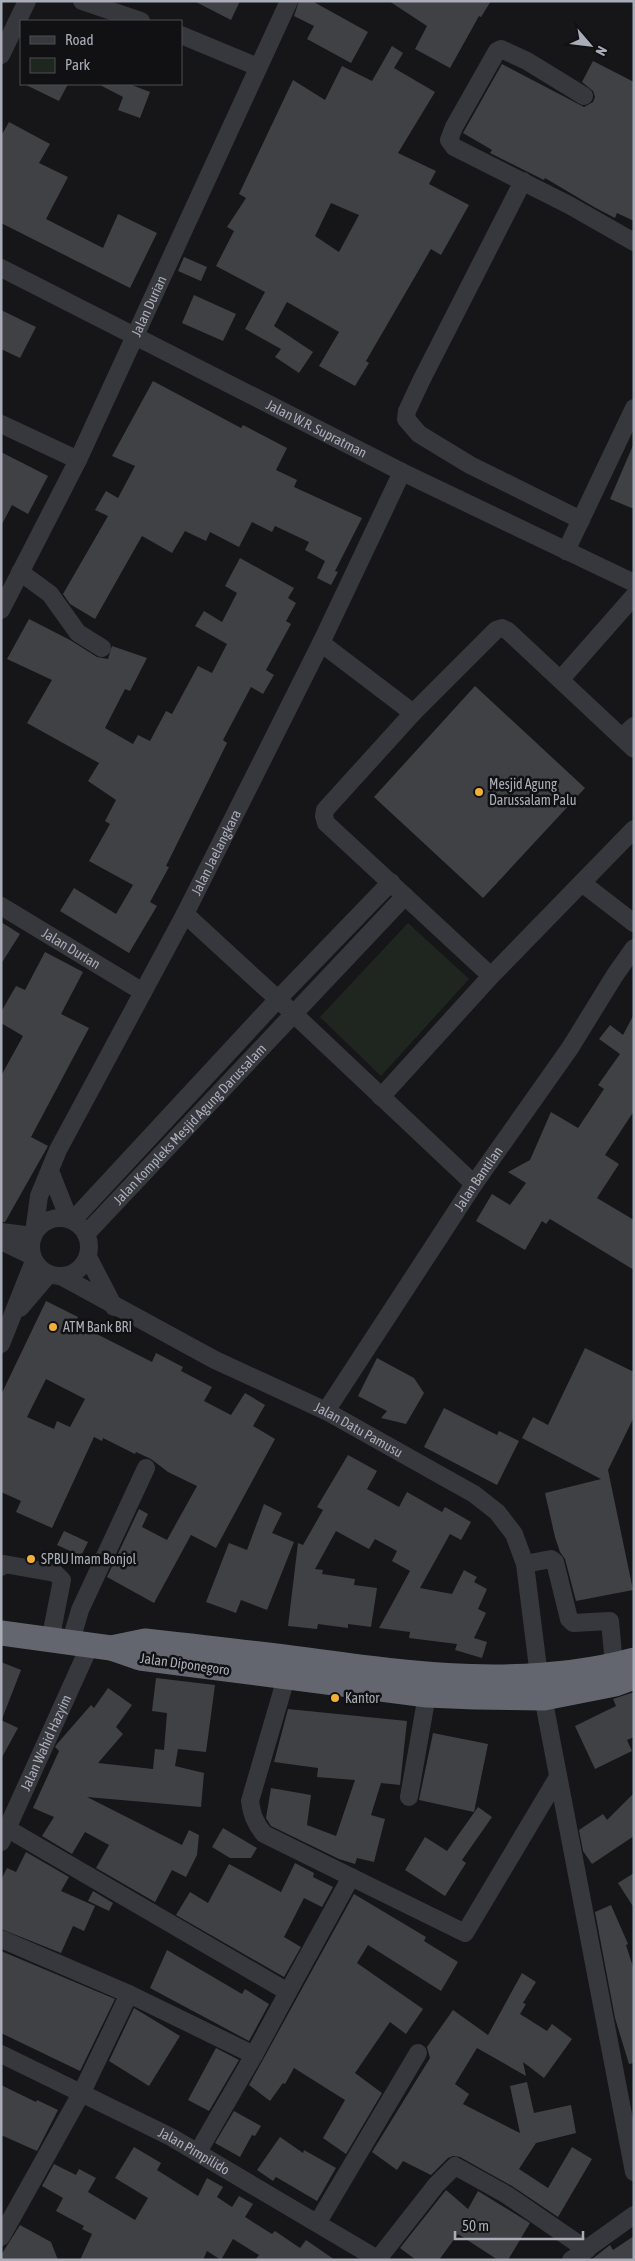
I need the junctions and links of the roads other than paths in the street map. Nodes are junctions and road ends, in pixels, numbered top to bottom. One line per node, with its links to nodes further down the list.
1 (27, 1): 6 (street)
2 (82, 1): 4 (street)
3 (289, 1): 7 (street, Jalan Durian)
4 (139, 20)
5 (182, 35): 7 (street)
6 (1, 55)
7 (258, 68): 12 (street, Jalan Durian)
8 (584, 96): 9 (street)
9 (523, 181): 10 (street); 17 (street)
10 (634, 242)
11 (1, 268): 12 (street, Jalan W.R. Supratman)
12 (136, 338): 15 (street, Jalan Durian); 16 (street, Jalan W.R. Supratman)
13 (634, 408): 17 (street)
14 (1, 424): 15 (street)
15 (78, 460): 19 (street, Jalan Durian)
16 (402, 472): 18 (street, Jalan W.R. Supratman); 23 (street, Jalan Jaelangkara)
17 (581, 520): 18 (street)
18 (566, 552): 20 (street, Jalan W.R. Supratman)
19 (20, 572): 22 (street, Jalan Durian); 24 (street)
20 (634, 583)
21 (634, 596): 25 (street)
22 (1, 610)
23 (321, 643): 26 (street); 33 (street, Jalan Jaelangkara)
24 (102, 648)
25 (561, 679): 26 (street); 27 (street)
26 (413, 713): 29 (street)
27 (630, 737)
28 (634, 829): 30 (street)
29 (391, 882): 31 (street); 38 (street)
30 (582, 883): 34 (street); 36 (street)
31 (405, 896): 36 (street); 39 (street, Jalan Kompleks Mesjid Agung Darussalam)
32 (1, 906): 37 (street, Jalan Durian)
33 (185, 914): 37 (street, Jalan Jaelangkara); 38 (street)
34 (634, 923)
35 (634, 948): 42 (street, Jalan Bantilan)
36 (490, 976): 40 (street)
37 (143, 992): 41 (street, Jalan Jaelangkara)
38 (278, 999): 39 (street); 43 (street)
39 (296, 1015): 40 (street); 46 (street, Jalan Kompleks Mesjid Agung Darussalam)
40 (380, 1097): 42 (street)
41 (50, 1171): 43 (street); 45 (street, Jalan Jaelangkara)
42 (474, 1184): 54 (street, Jalan Bantilan)
43 (71, 1219): 45 (street); 46 (street)
44 (1, 1232): 45 (street)
45 (34, 1234): 49 (street)
46 (86, 1234): 48 (street)
47 (1, 1241): 49 (street)
48 (88, 1257): 50 (street); 51 (street)
49 (33, 1258): 50 (street); 52 (street)
50 (55, 1275): 51 (street, Jalan Datu Pamusu); 52 (street)
51 (114, 1307): 54 (street, Jalan Datu Pamusu)
52 (14, 1317): 53 (street)
53 (1, 1344)
54 (326, 1411): 56 (street, Jalan Datu Pamusu)
55 (146, 1468): 59 (street)
56 (525, 1564): 60 (street); 62 (street, Jalan Datu Pamusu)
57 (1, 1567): 59 (street)
58 (1, 1633): 59 (highway)
59 (80, 1644): 61 (highway, Jalan Diponegoro); 62 (highway, Jalan Diponegoro); 66 (street, Jalan Wahid Hazyim)
60 (627, 1667): 62 (highway, Jalan Diponegoro)
61 (286, 1678): 63 (highway, Jalan Diponegoro); 67 (street)
62 (542, 1687): 63 (highway, Jalan Diponegoro); 64 (street, Jalan Datu Pamusu)
63 (427, 1695): 65 (street)
64 (558, 1777): 67 (street); 76 (street, Jalan Datu Pamusu)
65 (409, 1797)
66 (5, 1835): 69 (street)
67 (351, 1877): 69 (street)
68 (1, 1939): 70 (street)
69 (288, 1992): 73 (street)
70 (128, 1994): 73 (street); 74 (street)
71 (418, 2053): 78 (street)
72 (1, 2054): 74 (street, Jalan Pimpilido)
73 (254, 2055): 75 (street)
74 (82, 2092): 75 (street, Jalan Pimpilido); 79 (street)
75 (198, 2152): 78 (street, Jalan Pimpilido)
76 (634, 2172)
77 (634, 2215): 80 (street)
78 (318, 2222): 81 (street, Jalan Pimpilido)
79 (1, 2237)
80 (587, 2250): 81 (street); 82 (street)
81 (379, 2259)
82 (571, 2260)

